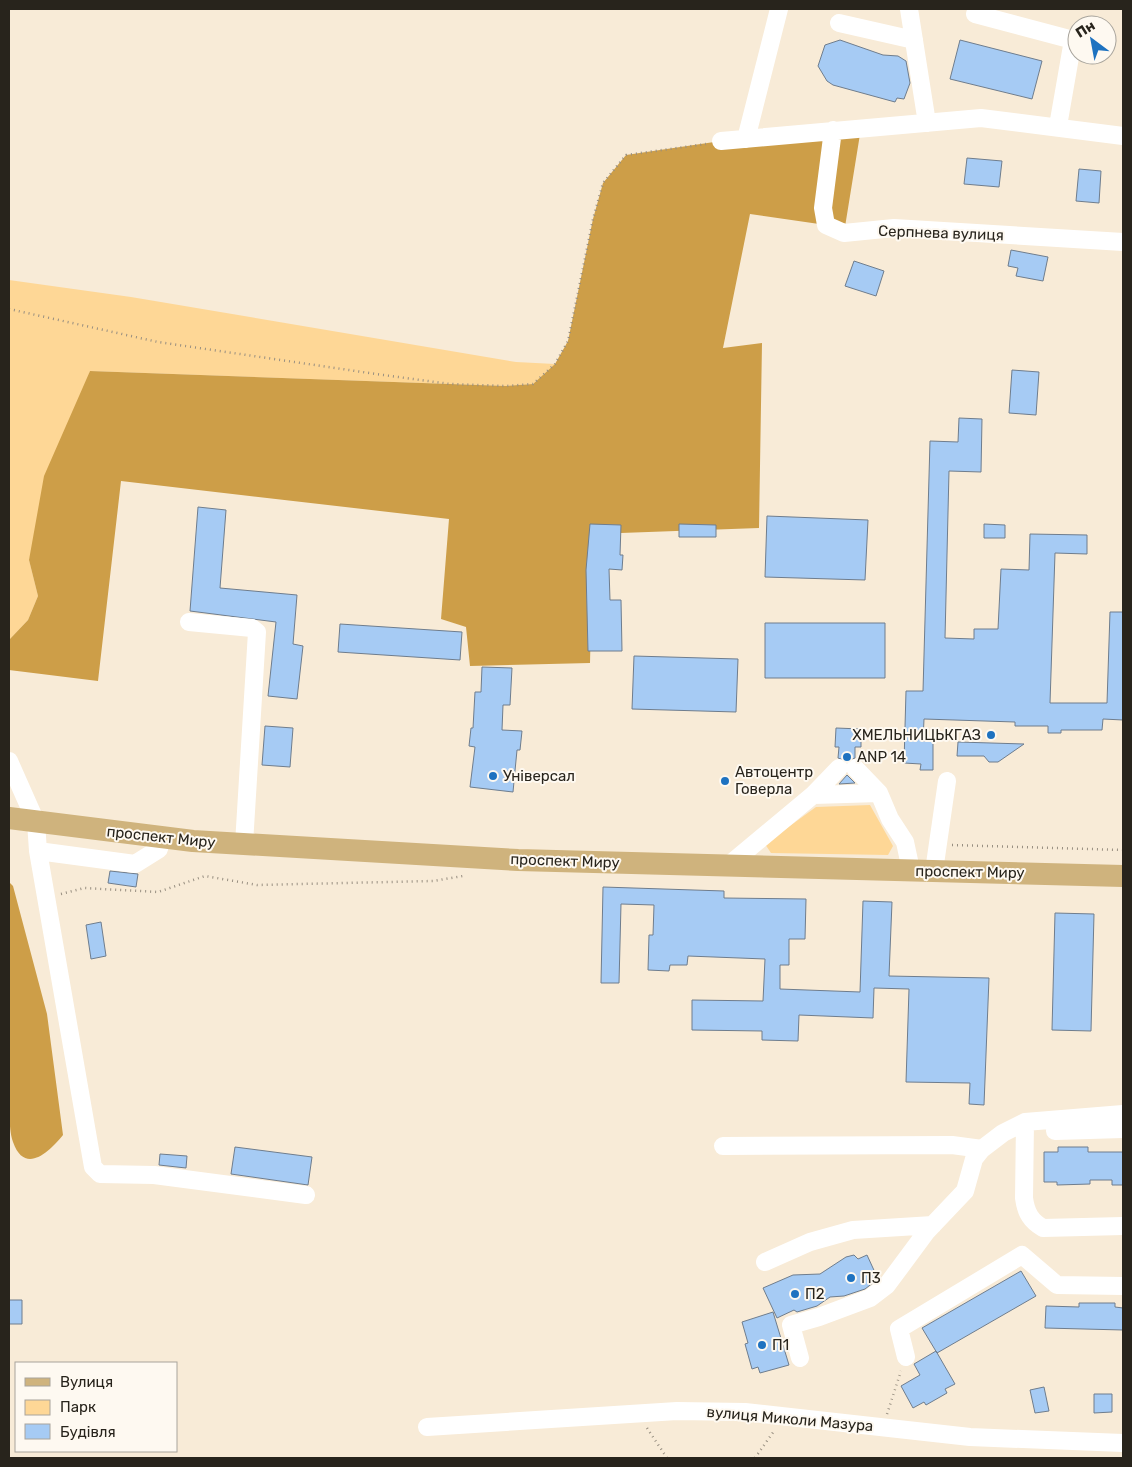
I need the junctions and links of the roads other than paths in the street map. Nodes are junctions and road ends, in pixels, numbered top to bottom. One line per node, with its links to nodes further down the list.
1 (779, 9): 10 (street)
2 (909, 9): 5 (street)
3 (975, 14): 7 (street)
4 (839, 23): 5 (street)
5 (914, 40): 6 (street)
6 (927, 123): 7 (street); 8 (street)
7 (1058, 126): 9 (street)
8 (833, 130): 10 (street); 12 (street, Серпнева вулиця)
9 (1123, 136)
10 (746, 139): 11 (street)
11 (721, 141)
12 (1123, 242)
13 (189, 622): 21 (street)
14 (9, 761): 19 (street)
15 (947, 782): 25 (street)
16 (879, 793): 17 (street); 17 (street); 24 (street)
17 (812, 794): 23 (street)
18 (9, 818): 19 (main road, проспект Миру)
19 (36, 822): 20 (main road, проспект Миру); 22 (street)
20 (161, 837): 21 (main road, проспект Миру); 22 (street)
21 (244, 844): 23 (main road, проспект Миру)
22 (38, 851): 32 (street)
23 (730, 865): 24 (main road, проспект Миру)
24 (911, 870): 25 (main road, проспект Миру)
25 (934, 871): 26 (main road, проспект Миру)
26 (1123, 876)
27 (1123, 1114): 28 (street)
28 (1025, 1127): 29 (street); 31 (street); 34 (street)
29 (1123, 1129)
30 (724, 1146): 31 (street)
31 (982, 1149): 33 (street)
32 (306, 1195)
33 (932, 1225): 35 (street); 38 (street)
34 (1123, 1226)
35 (765, 1262)
36 (1123, 1286): 37 (street)
37 (906, 1357)
38 (800, 1358)
39 (427, 1427): 40 (street, вулиця Миколи Мазура)
40 (1123, 1443)

